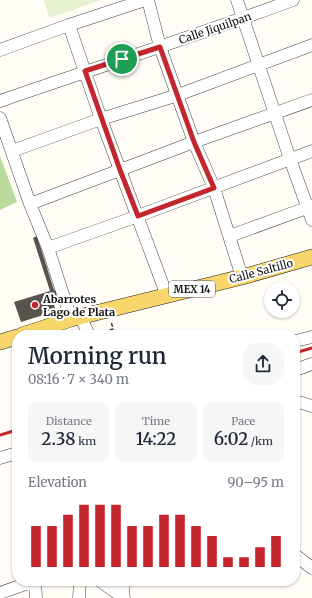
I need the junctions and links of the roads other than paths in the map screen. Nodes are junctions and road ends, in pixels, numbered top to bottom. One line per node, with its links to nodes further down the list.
1 (146, 0): 5 (street); 7 (street)
2 (237, 0): 4 (street)
3 (293, 0): 4 (street, Calle Jiquilpan)
4 (243, 18): 7 (street, Calle Jiquilpan); 9 (street)
5 (69, 25): 8 (street); 10 (street)
6 (312, 45): 9 (street)
7 (160, 47): 10 (street, Calle Jiquilpan); 11 (street)
8 (0, 50)
9 (259, 65): 11 (street); 14 (street)
10 (85, 71): 13 (street, Calle Jiquilpan); 16 (street)
11 (178, 95): 16 (street); 17 (street)
12 (312, 100): 14 (street)
13 (0, 101)
14 (274, 113): 17 (street); 20 (street)
15 (0, 118): 18 (street)
16 (101, 119): 18 (street); 21 (street)
17 (194, 142): 21 (street); 22 (street)
18 (12, 151): 23 (street)
19 (312, 151): 20 (street)
20 (290, 159): 22 (street); 24 (street)
21 (120, 170): 23 (street); 25 (street)
22 (214, 188): 25 (street); 27 (street)
23 (30, 204): 28 (street)
24 (310, 207): 26 (street); 27 (street)
25 (138, 216): 28 (street); 31 (street)
26 (312, 220)
27 (230, 236): 30 (street)
28 (48, 248): 32 (street)
29 (312, 257): 30 (main road, Calle Saltillo / MEX 14)
30 (242, 276): 31 (main road, Calle Saltillo / MEX 14)
31 (167, 296): 32 (main road, Calle Saltillo / MEX 14)
32 (76, 318): 33 (main road, MEX 14); 34 (street)
33 (38, 330)
34 (86, 330)
35 (312, 336): 37 (street)
36 (12, 338): 38 (main road)
37 (300, 340)
38 (0, 342)
39 (312, 364): 40 (street)
40 (300, 368)
41 (300, 402): 42 (street)
42 (312, 406)
43 (12, 454): 44 (street)
44 (0, 458)
45 (300, 559): 46 (street)
46 (312, 568)
47 (20, 586): 52 (street)
48 (35, 586): 53 (street)
49 (80, 586): 54 (street)
50 (107, 586): 55 (street)
51 (123, 586): 55 (street)
52 (0, 593)
53 (36, 598)
54 (80, 598)
55 (123, 598)

